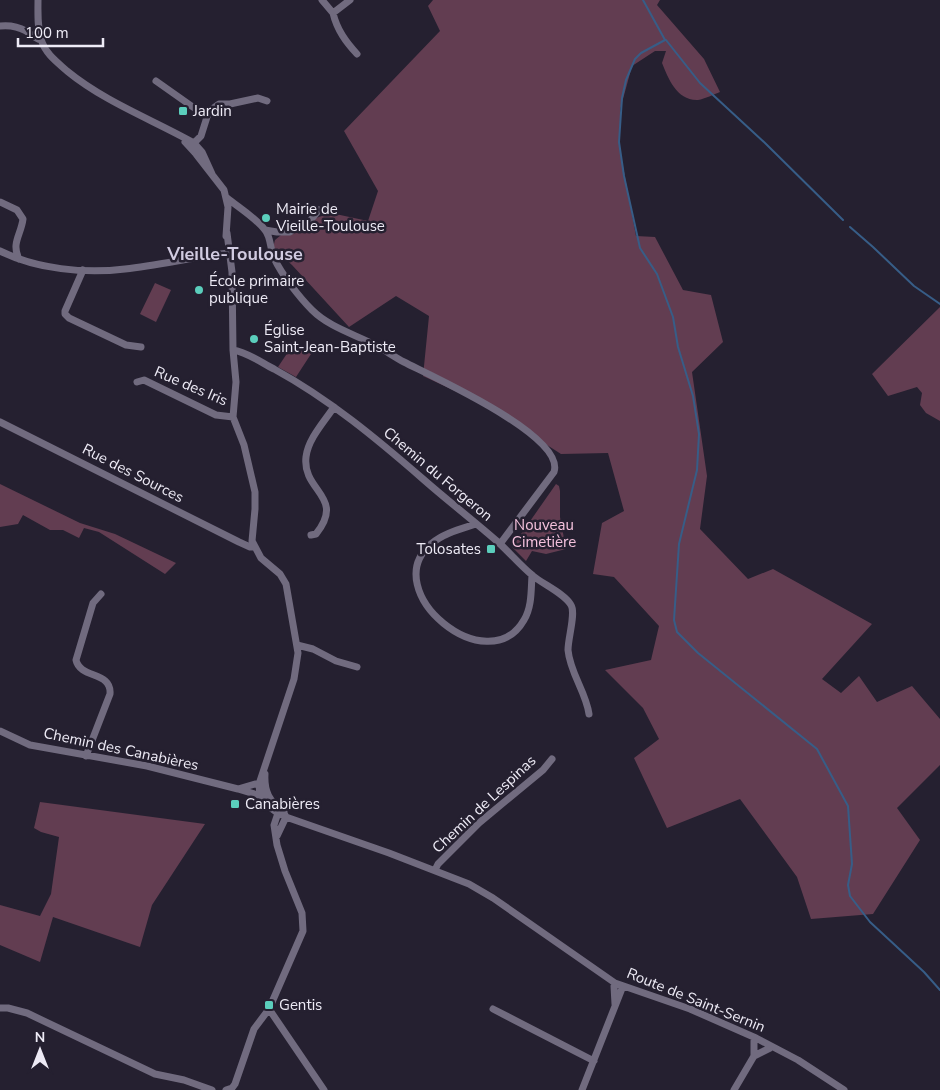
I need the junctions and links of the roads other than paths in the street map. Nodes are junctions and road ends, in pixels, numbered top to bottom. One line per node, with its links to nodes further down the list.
1 (38, 0): 6 (street)
2 (322, 0): 4 (street)
3 (350, 0): 4 (street)
4 (333, 13): 7 (street)
5 (0, 26): 6 (street)
6 (40, 40): 11 (street)
7 (357, 54)
8 (156, 81): 10 (street)
9 (267, 101): 10 (street)
10 (207, 117): 11 (street)
11 (192, 145): 12 (street)
12 (227, 198): 15 (street); 18 (street)
13 (0, 202): 16 (street)
14 (319, 210): 15 (street)
15 (265, 230): 29 (street)
16 (15, 246): 17 (street); 19 (street)
17 (2, 252): 19 (street)
18 (227, 253): 20 (street); 22 (street)
19 (19, 259): 20 (street)
20 (83, 270): 21 (street)
21 (141, 347)
22 (233, 350): 24 (street, Chemin du Forgeron); 25 (street)
23 (137, 382): 25 (street, Rue des Iris)
24 (334, 407): 27 (street, Chemin du Forgeron); 28 (street)
25 (232, 417): 30 (street)
26 (0, 422): 30 (street, Rue des Sources)
27 (476, 524): 29 (street, Chemin du Forgeron); 31 (street)
28 (311, 535)
29 (500, 544): 31 (street, Chemin du Forgeron)
30 (254, 547): 33 (street)
31 (532, 575): 35 (street, Chemin du Forgeron)
32 (102, 594): 37 (street)
33 (297, 645): 34 (street); 40 (street)
34 (357, 667)
35 (589, 714)
36 (0, 731): 37 (street, Chemin des Canabières)
37 (86, 756): 39 (street, Chemin des Canabières)
38 (552, 759): 42 (street, Chemin de Lespinas)
39 (238, 789): 40 (street, Chemin des Canabières); 40 (street, Chemin des Canabières)
40 (262, 789): 41 (street)
41 (282, 813): 42 (street, Route de Saint-Sernin); 47 (street)
42 (435, 870): 43 (street, Route de Saint-Sernin)
43 (615, 983): 44 (street, Route de Saint-Sernin); 45 (street)
44 (623, 986): 45 (street); 49 (street, Route de Saint-Sernin)
45 (615, 1005): 52 (street)
46 (0, 1008): 53 (street)
47 (269, 1009): 54 (street); 55 (street)
48 (493, 1009): 52 (street)
49 (756, 1038): 50 (street, Route de Saint-Sernin); 51 (street)
50 (772, 1046): 51 (street); 58 (street, Route de Saint-Sernin)
51 (754, 1056): 57 (street)
52 (594, 1061): 56 (street)
53 (212, 1090)
54 (226, 1090)
55 (324, 1090)
56 (582, 1090)
57 (734, 1090)
58 (844, 1090)

